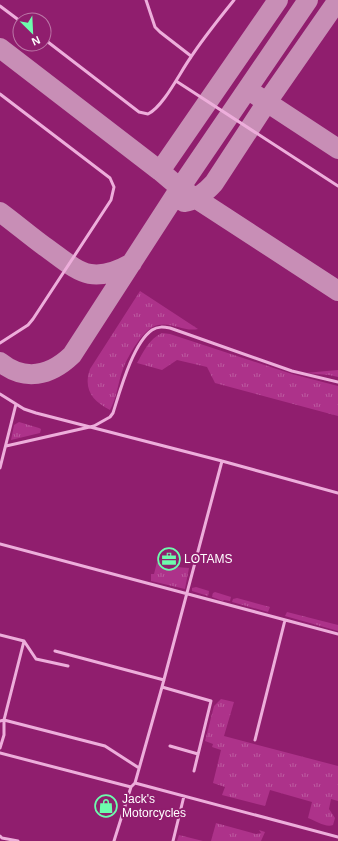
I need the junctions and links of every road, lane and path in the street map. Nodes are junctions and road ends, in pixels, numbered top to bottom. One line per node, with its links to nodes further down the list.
1 (146, 0): 6 (lane)
2 (234, 0): 6 (lane)
3 (0, 6): 4 (lane)
4 (12, 15)
5 (52, 45): 7 (lane)
6 (191, 56): 7 (lane)
7 (176, 81): 9 (lane)
8 (0, 94): 10 (lane)
9 (338, 186)
10 (0, 343)
11 (338, 382): 14 (lane)
12 (0, 394): 13 (lane)
13 (16, 404): 14 (lane); 15 (lane)
14 (89, 426): 15 (lane); 16 (lane)
15 (6, 446): 17 (lane)
16 (222, 461): 18 (lane); 20 (lane)
17 (0, 468)
18 (338, 493)
19 (0, 544): 20 (lane)
20 (187, 595): 21 (lane); 27 (lane)
21 (285, 620): 22 (lane); 31 (lane)
22 (338, 634)
23 (0, 636): 24 (lane)
24 (24, 641): 26 (lane); 29 (lane)
25 (55, 651): 27 (lane)
26 (68, 666)
27 (164, 680): 28 (lane)
28 (162, 687): 35 (lane); 36 (lane)
29 (4, 720): 30 (lane); 33 (lane); 36 (lane)
30 (0, 721)
31 (255, 740)
32 (170, 746): 35 (lane)
33 (0, 748)
34 (0, 753): 39 (lane)
35 (198, 754): 37 (lane)
36 (139, 768): 38 (lane)
37 (194, 771)
38 (135, 783): 39 (lane); 40 (lane)
39 (131, 787): 44 (lane)
40 (184, 796): 42 (lane); 45 (lane)
41 (0, 836): 43 (lane)
42 (338, 837)
43 (18, 841)
44 (114, 841)
45 (174, 841)

